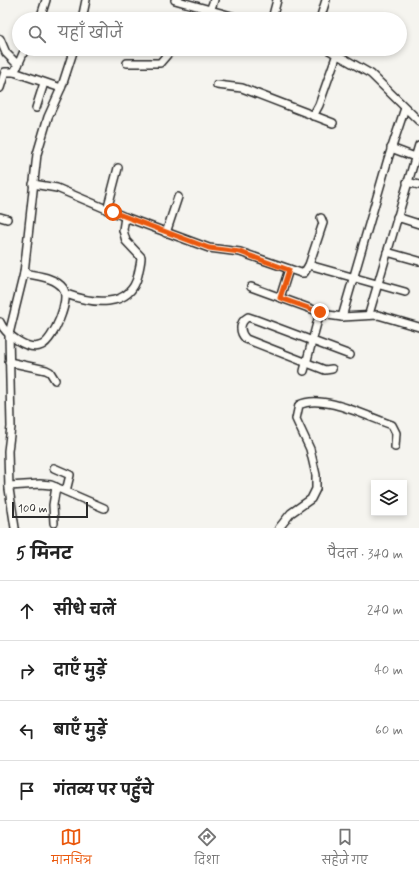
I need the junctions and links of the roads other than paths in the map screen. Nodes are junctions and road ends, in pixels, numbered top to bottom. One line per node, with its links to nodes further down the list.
1 (46, 0): 8 (street)
2 (86, 0): 9 (street)
3 (176, 0): 7 (street)
4 (214, 0): 7 (street)
5 (277, 0): 12 (street)
6 (326, 0): 13 (street)
7 (211, 9): 10 (street); 11 (street)
8 (42, 12)
9 (83, 12)
10 (210, 12)
11 (220, 12)
12 (274, 12)
13 (322, 12)
14 (0, 39): 21 (street)
15 (22, 56): 21 (street)
16 (72, 56): 26 (street)
17 (166, 56): 20 (street)
18 (336, 56): 29 (street)
19 (340, 56): 28 (street)
20 (127, 63)
21 (18, 65): 22 (street)
22 (14, 72): 23 (street); 25 (street)
23 (44, 83): 26 (street); 27 (street)
24 (217, 85): 29 (street)
25 (0, 88)
26 (61, 88): 37 (street)
27 (36, 108)
28 (406, 108): 30 (street); 33 (street)
29 (313, 116): 31 (street)
30 (419, 121)
31 (333, 123)
32 (419, 145): 34 (street)
33 (391, 148): 34 (street); 51 (street)
34 (415, 157): 36 (street)
35 (118, 168): 40 (street)
36 (407, 182): 38 (street); 42 (street)
37 (33, 184): 40 (street); 50 (street)
38 (419, 185)
39 (178, 197): 45 (street)
40 (106, 210): 41 (street)
41 (125, 217): 45 (street); 55 (street)
42 (397, 217): 44 (street); 46 (street)
43 (321, 218): 48 (street)
44 (419, 224)
45 (166, 233): 49 (street)
46 (387, 252): 47 (street); 52 (street)
47 (419, 261)
48 (309, 265): 49 (street); 51 (street)
49 (289, 270): 56 (street)
50 (24, 272): 55 (street); 62 (street)
51 (353, 278): 52 (street); 59 (street)
52 (377, 284): 54 (street); 58 (street)
53 (251, 287): 56 (street)
54 (405, 292)
55 (66, 294): 62 (street)
56 (280, 298): 57 (street)
57 (320, 312): 59 (street); 63 (street)
58 (369, 314): 59 (street); 61 (street)
59 (342, 317)
60 (0, 324): 62 (street)
61 (419, 327)
62 (9, 334): 65 (street)
63 (314, 341): 64 (street); 66 (street); 66 (street)
64 (350, 355)
65 (9, 362): 69 (street); 72 (street)
66 (307, 363): 67 (street); 68 (street)
67 (332, 369)
68 (304, 371)
69 (55, 380)
70 (396, 447): 80 (street)
71 (0, 465): 72 (street)
72 (9, 467): 74 (street)
73 (54, 468): 76 (street)
74 (9, 486): 75 (street); 79 (street)
75 (56, 487): 76 (street); 78 (street)
76 (66, 491): 77 (street)
77 (104, 508)
78 (54, 523)
79 (16, 528)
80 (279, 528)

